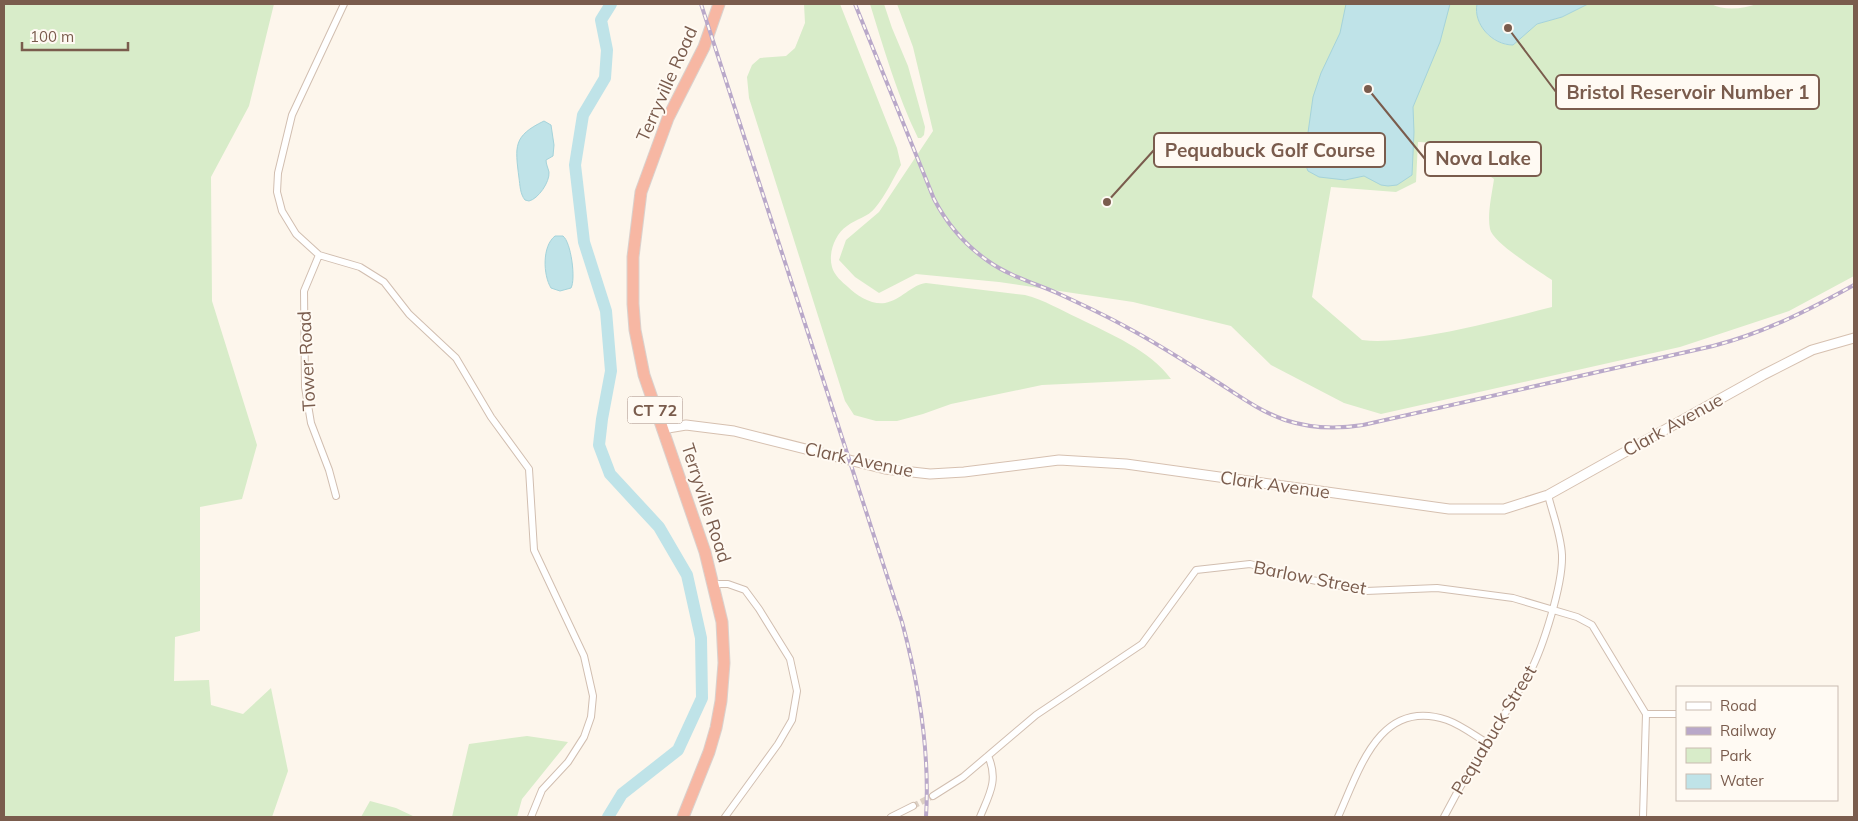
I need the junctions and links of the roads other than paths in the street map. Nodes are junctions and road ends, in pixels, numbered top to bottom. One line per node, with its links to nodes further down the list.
1 (344, 4): 3 (street)
2 (719, 4): 5 (highway, Terryville Road / CT 72)
3 (319, 255): 7 (street, Tower Road); 16 (street)
4 (1854, 338): 6 (main road, Clark Avenue)
5 (662, 429): 6 (main road, Clark Avenue); 8 (highway, Terryville Road / CT 72)
6 (1548, 495): 9 (street, Pequabuck Street)
7 (336, 496)
8 (714, 584): 17 (highway, Terryville Road / CT 72); 18 (street)
9 (1552, 610): 10 (street, Barlow Street); 12 (street, Pequabuck Street); 13 (street, Barlow Street)
10 (1646, 714): 11 (street); 23 (street)
11 (1676, 714)
12 (1487, 743): 21 (street); 22 (street, Pequabuck Street)
13 (988, 756): 14 (street, Barlow Street); 20 (street)
14 (933, 796)
15 (913, 806): 19 (street)
16 (531, 817)
17 (683, 817)
18 (725, 817)
19 (891, 817)
20 (980, 817)
21 (1338, 817)
22 (1444, 817)
23 (1643, 817)

